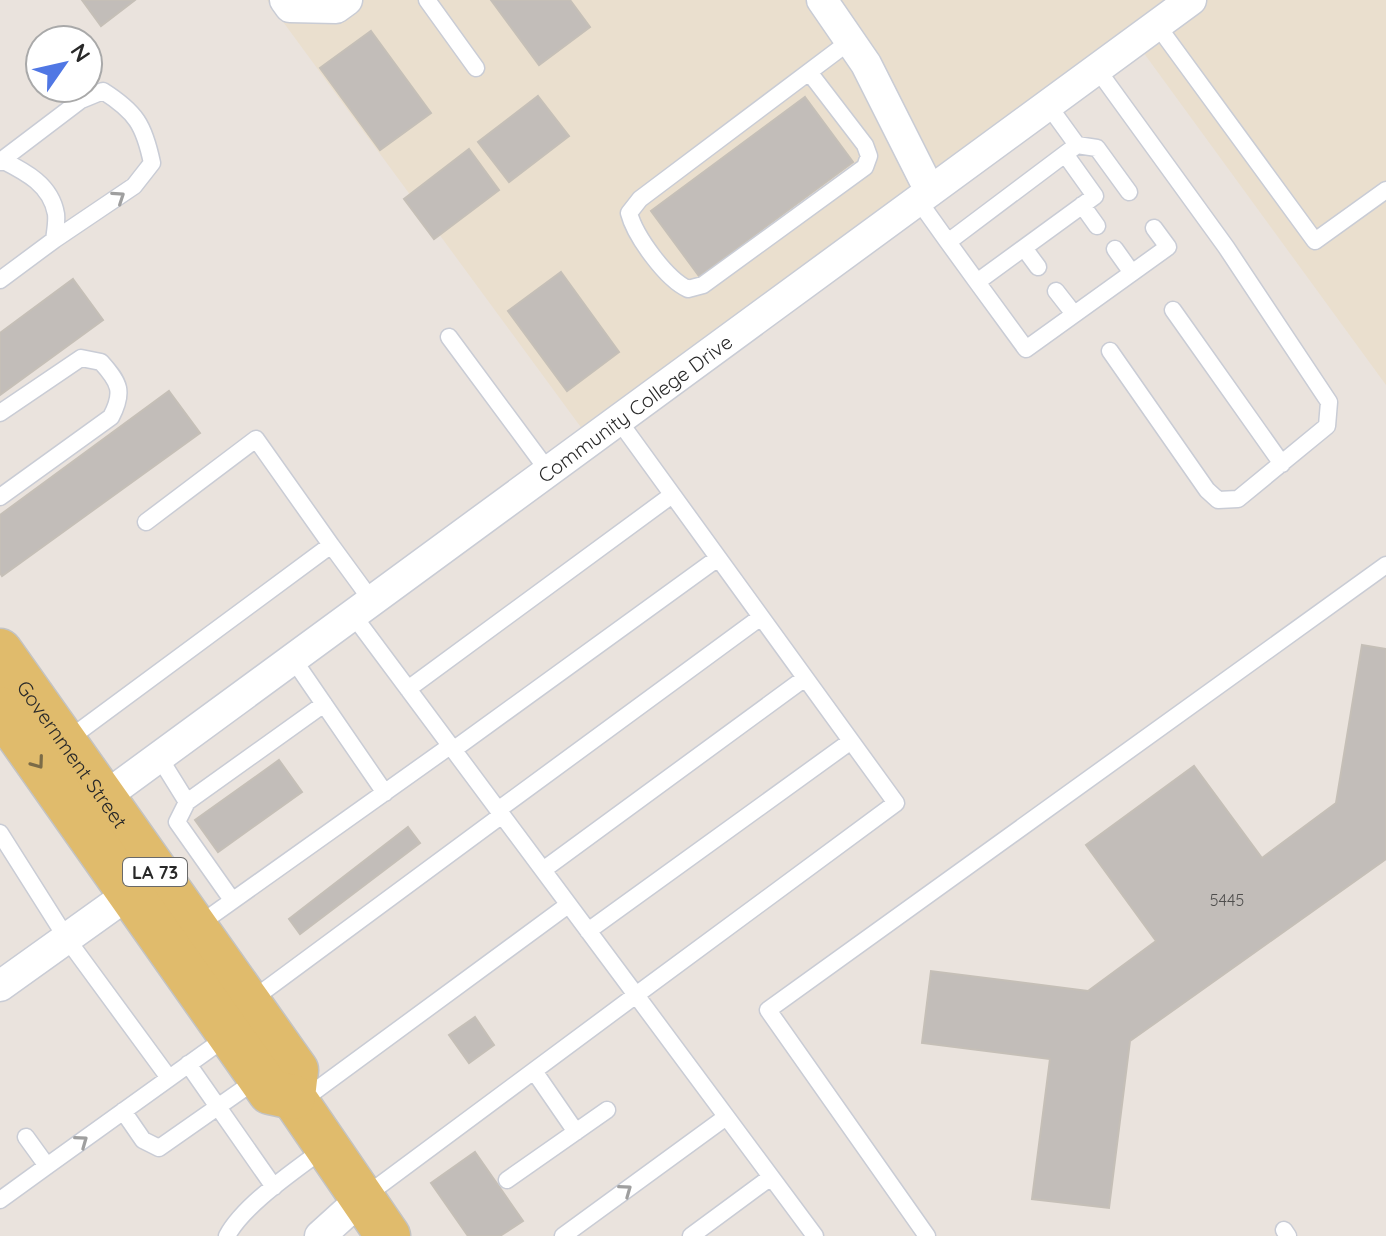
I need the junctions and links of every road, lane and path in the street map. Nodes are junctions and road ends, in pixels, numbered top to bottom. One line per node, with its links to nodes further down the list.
1 (285, 0): 2 (street)
2 (347, 0)
3 (427, 0): 8 (lane)
4 (822, 0): 7 (street)
5 (1191, 0): 6 (street, Community College Drive)
6 (1157, 25): 9 (street, Community College Drive); 14 (lane)
7 (850, 41): 10 (lane); 16 (street)
8 (476, 68)
9 (1097, 69): 11 (street, Community College Drive); 35 (lane)
10 (809, 72): 10 (lane)
11 (1048, 105): 12 (lane); 16 (street, Community College Drive)
12 (1071, 150): 15 (lane); 17 (lane); 21 (lane)
13 (1, 161): 20 (lane); 20 (lane, one-way to 13)
14 (1386, 190)
15 (1129, 192)
16 (924, 196): 21 (lane); 34 (street, Community College Drive)
17 (1082, 205): 18 (lane); 22 (lane)
18 (1097, 226)
19 (1154, 228): 25 (lane)
20 (54, 240): 26 (lane)
21 (948, 242): 27 (lane)
22 (1024, 248): 24 (lane); 27 (lane)
23 (1115, 249): 25 (lane)
24 (1038, 267)
25 (1132, 273): 30 (lane)
26 (0, 280)
27 (977, 282): 30 (lane)
28 (1056, 291): 30 (lane)
29 (1173, 310): 35 (lane)
30 (1074, 314)
31 (449, 337): 36 (lane)
32 (1110, 351): 35 (lane)
33 (0, 413): 38 (lane)
34 (619, 421): 36 (street, Community College Drive); 37 (lane)
35 (1282, 464)
36 (549, 472): 43 (street, Community College Drive)
37 (672, 495): 41 (lane); 48 (lane)
38 (0, 497)
39 (146, 522): 40 (lane)
40 (331, 545): 43 (lane); 52 (lane)
41 (718, 558): 44 (lane); 53 (lane)
42 (1386, 565): 93 (lane)
43 (362, 608): 46 (street, Community College Drive); 48 (lane)
44 (761, 617): 47 (lane); 58 (lane)
45 (0, 651): 52 (main road, Government Street / LA 73)
46 (293, 659): 49 (lane); 54 (street, Community College Drive)
47 (805, 678): 51 (lane); 60 (lane)
48 (408, 689): 53 (lane)
49 (324, 704): 55 (lane); 56 (lane)
50 (2, 716): 57 (main road, Government Street / LA 73, one-way to 57)
51 (851, 741): 65 (lane); 68 (lane)
52 (64, 742): 57 (main road, Government Street / LA 73)
53 (452, 748): 55 (lane); 58 (lane)
54 (159, 757): 56 (lane); 57 (street, Community College Drive)
55 (385, 793): 62 (lane)
56 (187, 802): 62 (lane)
57 (90, 807): 61 (main road, Government Street / LA 73); 64 (main road, Government Street / LA 73)
58 (500, 813): 60 (lane); 69 (lane)
59 (0, 833): 66 (lane)
60 (543, 870): 63 (lane)
61 (130, 893): 66 (street); 69 (main road, Government Street / LA 73); 69 (main road)
62 (232, 900): 64 (lane)
63 (568, 905): 65 (lane); 73 (lane)
64 (194, 927): 69 (main road, Government Street / LA 73)
65 (588, 931): 68 (lane)
66 (67, 939): 67 (street); 72 (lane)
67 (0, 986)
68 (636, 995): 71 (lane); 77 (lane)
69 (234, 1003): 70 (lane); 73 (main road, Government Street / LA 73)
70 (188, 1064): 72 (lane); 74 (lane)
71 (534, 1071): 78 (lane); 85 (lane)
72 (169, 1078): 76 (lane)
73 (284, 1093): 74 (lane); 80 (main road, Government Street / LA 73)
74 (218, 1107): 76 (lane); 84 (lane)
75 (607, 1110): 78 (lane)
76 (123, 1111): 81 (lane, one-way to 76)
77 (726, 1117): 82 (lane); 90 (lane, one-way to 77)
78 (576, 1132): 83 (lane)
79 (26, 1137): 81 (lane)
80 (327, 1146): 84 (lane); 85 (main road, Government Street / LA 73)
81 (47, 1166): 86 (lane)
82 (771, 1177): 91 (lane); 92 (lane)
83 (507, 1180)
84 (274, 1187): 87 (lane)
85 (362, 1198): 88 (street); 89 (main road, Government Street / LA 73)
86 (0, 1200)
87 (227, 1236)
88 (320, 1236)
89 (388, 1236)
90 (563, 1236)
91 (691, 1236)
92 (815, 1236)
93 (927, 1236)

